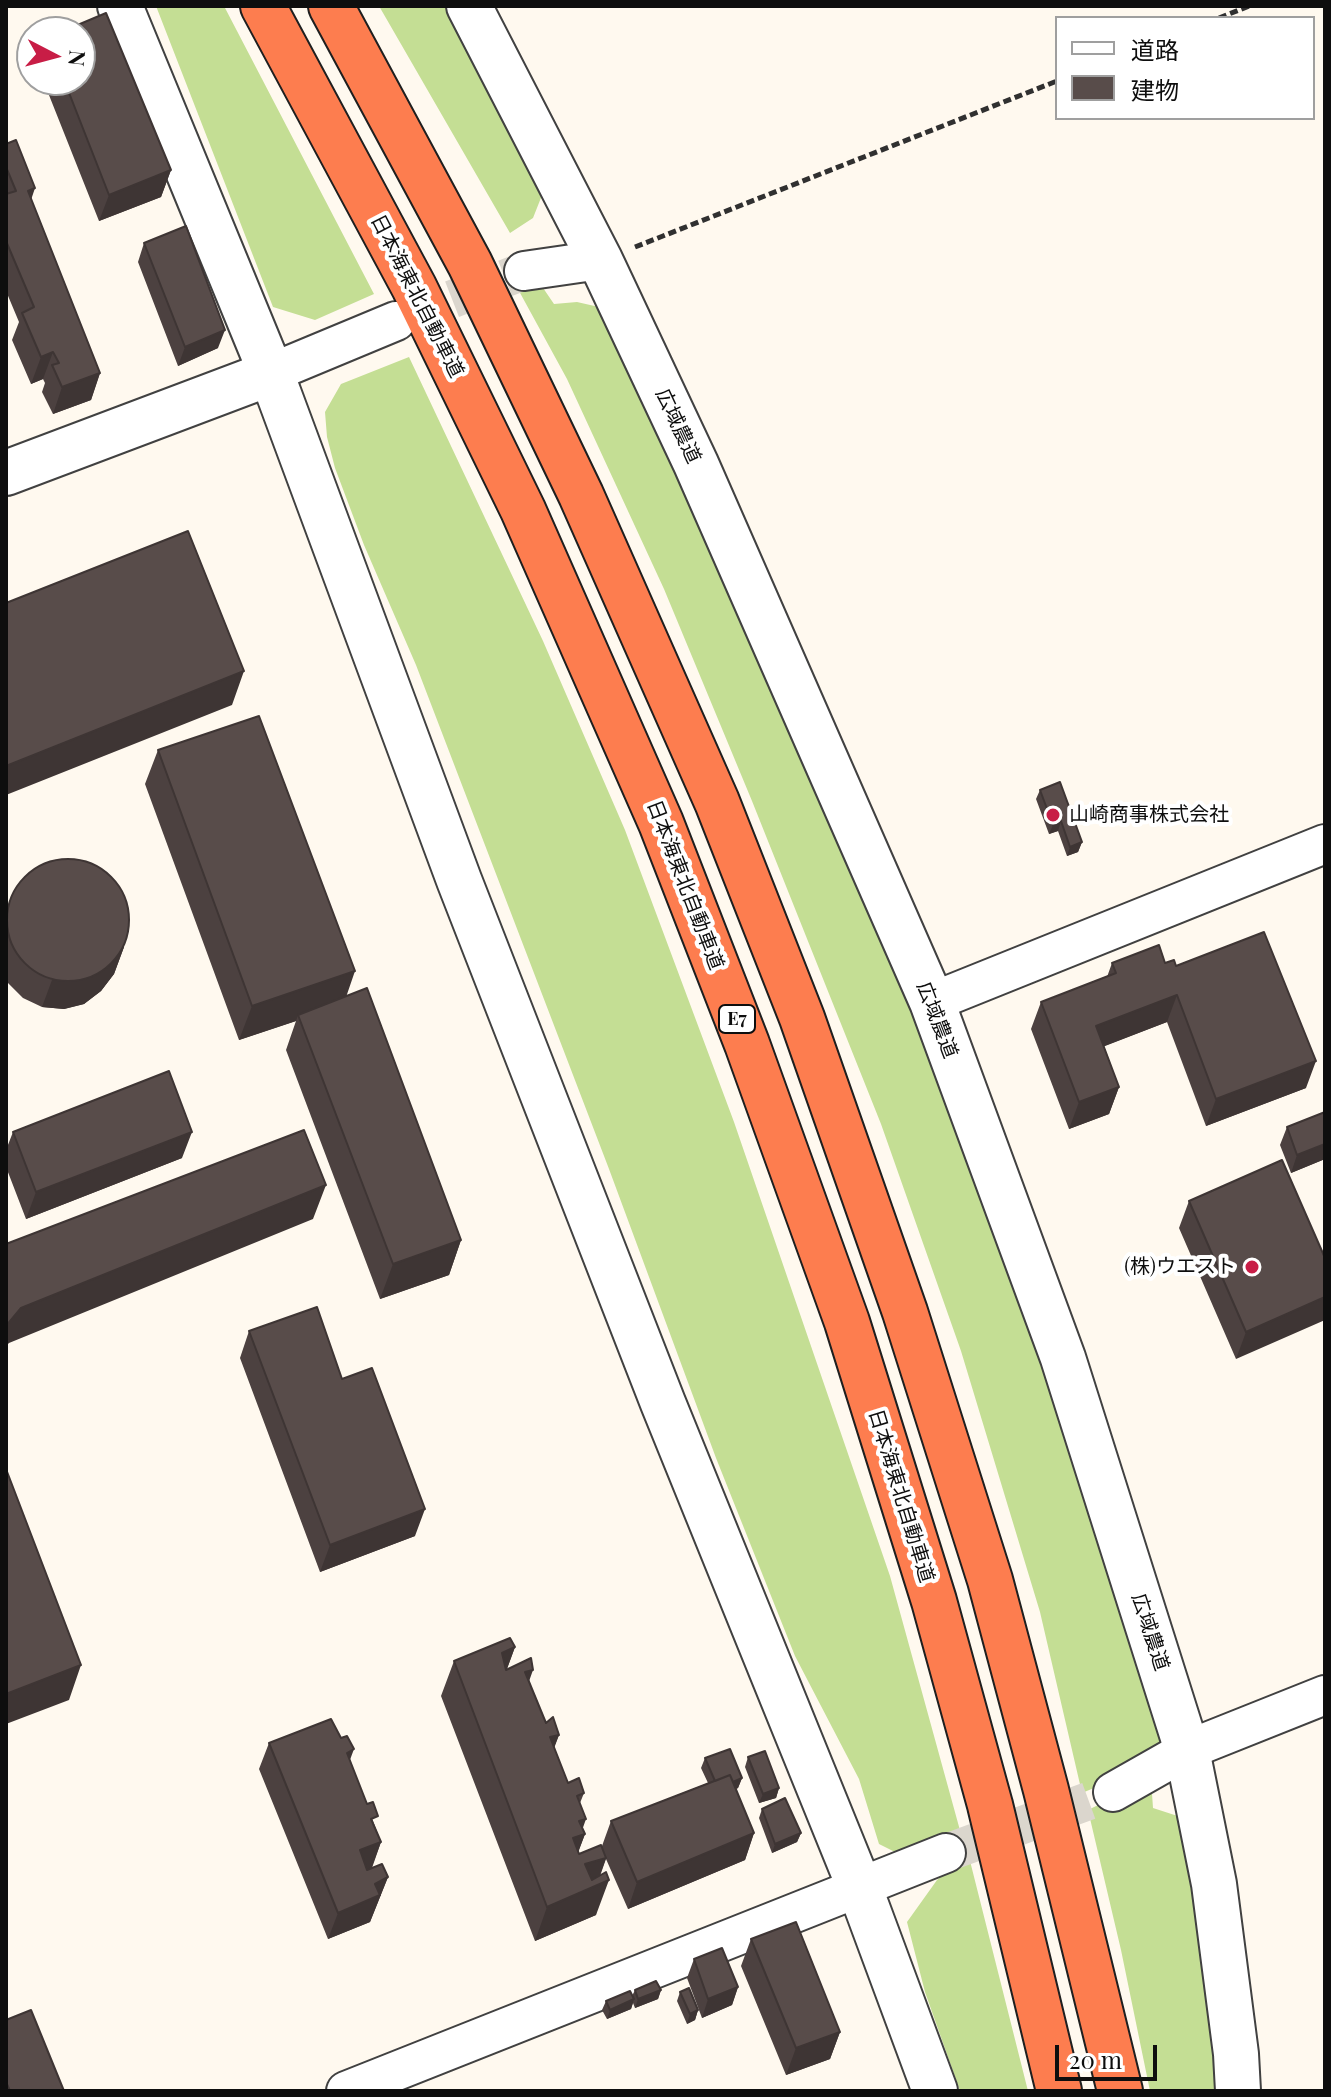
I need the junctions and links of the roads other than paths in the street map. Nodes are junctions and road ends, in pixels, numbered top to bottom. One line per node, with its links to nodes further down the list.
1 (120, 6): 8 (street)
2 (263, 6): 19 (highway, 日本海東北自動車道 / E7)
3 (331, 6): 20 (highway)
4 (469, 6): 5 (street, 広域農道)
5 (600, 260): 6 (street); 11 (street, 広域農道)
6 (524, 271)
7 (396, 321): 8 (street)
8 (271, 373): 9 (street); 16 (street)
9 (6, 473)
10 (1325, 844): 11 (street)
11 (932, 1002): 13 (street, 広域農道)
12 (1325, 1695): 13 (street)
13 (1187, 1750): 14 (street); 21 (street, 広域農道)
14 (1113, 1792)
15 (946, 1853): 16 (street)
16 (859, 1886): 17 (street); 18 (street)
17 (346, 2091)
18 (935, 2091)
19 (1059, 2091)
20 (1120, 2091)
21 (1238, 2091)

